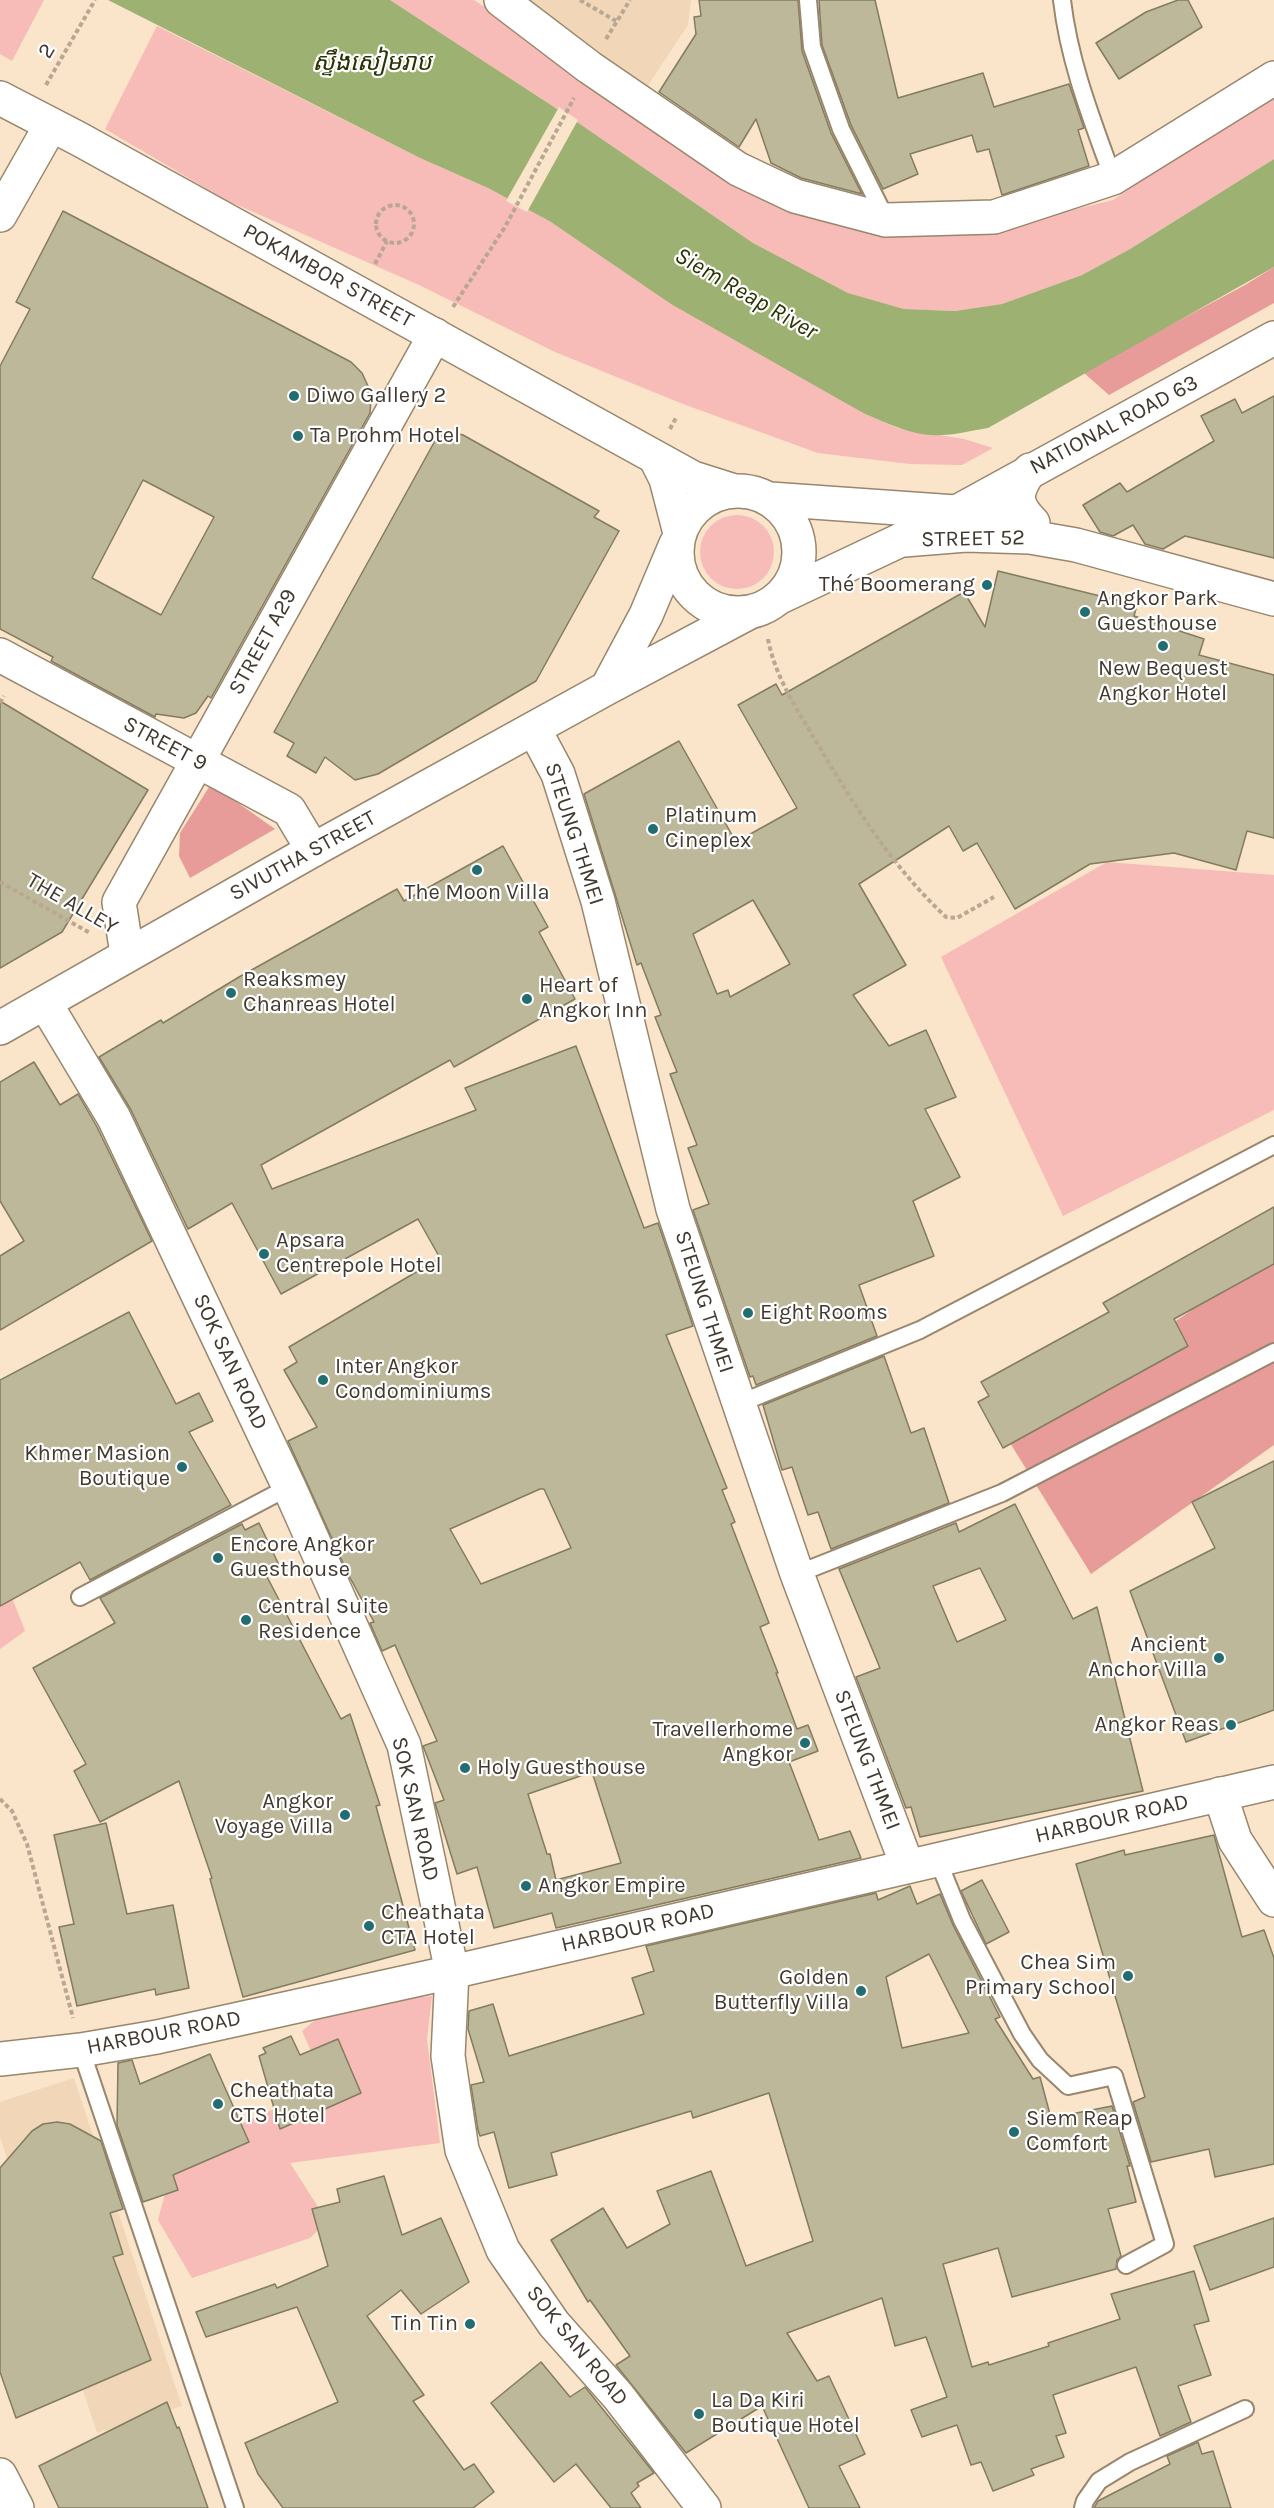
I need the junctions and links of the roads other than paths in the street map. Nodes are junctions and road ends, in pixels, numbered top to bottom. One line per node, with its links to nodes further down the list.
1 (501, 0): 9 (street)
2 (808, 0): 9 (lane)
3 (1062, 0): 7 (lane)
4 (1274, 78): 7 (street)
5 (0, 98): 6 (street, POKAMBOR STREET)
6 (40, 119): 8 (street); 10 (street, POKAMBOR STREET)
7 (1113, 178): 9 (street)
8 (0, 215)
9 (886, 220)
10 (435, 335): 12 (street, POKAMBOR STREET); 26 (street, STREET A29)
11 (1274, 338): 13 (street, NATIONAL ROAD 63)
12 (655, 457): 14 (street, POKAMBOR STREET); 18 (street)
13 (1030, 470): 16 (street, NATIONAL ROAD 63); 17 (street)
14 (734, 491): 15 (street); 18 (street)
15 (770, 500): 16 (street); 22 (street)
16 (955, 513): 17 (street, STREET 52); 19 (street, NATIONAL ROAD 63)
17 (1033, 523): 20 (street, STREET 52)
18 (678, 538): 22 (street); 24 (street)
19 (904, 540): 20 (street, STREET 52); 22 (street, NATIONAL ROAD 63)
20 (1077, 545): 21 (street, STREET 52)
21 (1274, 599)
22 (764, 607): 24 (street, NATIONAL ROAD 63)
23 (0, 655): 26 (street, STREET 9)
24 (607, 688): 25 (street, SIVUTHA STREET)
25 (534, 729): 27 (street, SIVUTHA STREET); 33 (street, STEUNG THMEI)
26 (197, 761): 27 (street, STREET 9); 28 (street, STREET A29)
27 (313, 850): 28 (street, SIVUTHA STREET)
28 (127, 954): 29 (street, SIVUTHA STREET)
29 (45, 1003): 30 (street, SIVUTHA STREET); 34 (street, SOK SAN ROAD)
30 (0, 1028)
31 (1274, 1145): 33 (lane)
32 (1274, 1352): 35 (lane)
33 (738, 1404): 35 (street, STEUNG THMEI)
34 (289, 1487): 36 (lane); 41 (street, SOK SAN ROAD)
35 (797, 1574): 39 (street, STEUNG THMEI)
36 (80, 1597)
37 (1274, 1782): 38 (street, HARBOUR ROAD)
38 (1220, 1794): 39 (street, HARBOUR ROAD); 40 (street)
39 (922, 1862): 41 (street, HARBOUR ROAD); 44 (lane)
40 (1274, 1900)
41 (452, 1972): 42 (street, HARBOUR ROAD); 49 (street, SOK SAN ROAD)
42 (81, 2050): 43 (street, HARBOUR ROAD); 48 (lane)
43 (0, 2059)
44 (1126, 2265)
45 (1245, 2409): 50 (lane)
46 (0, 2475): 47 (street)
47 (16, 2508)
48 (235, 2508)
49 (704, 2508)
50 (1083, 2508)

